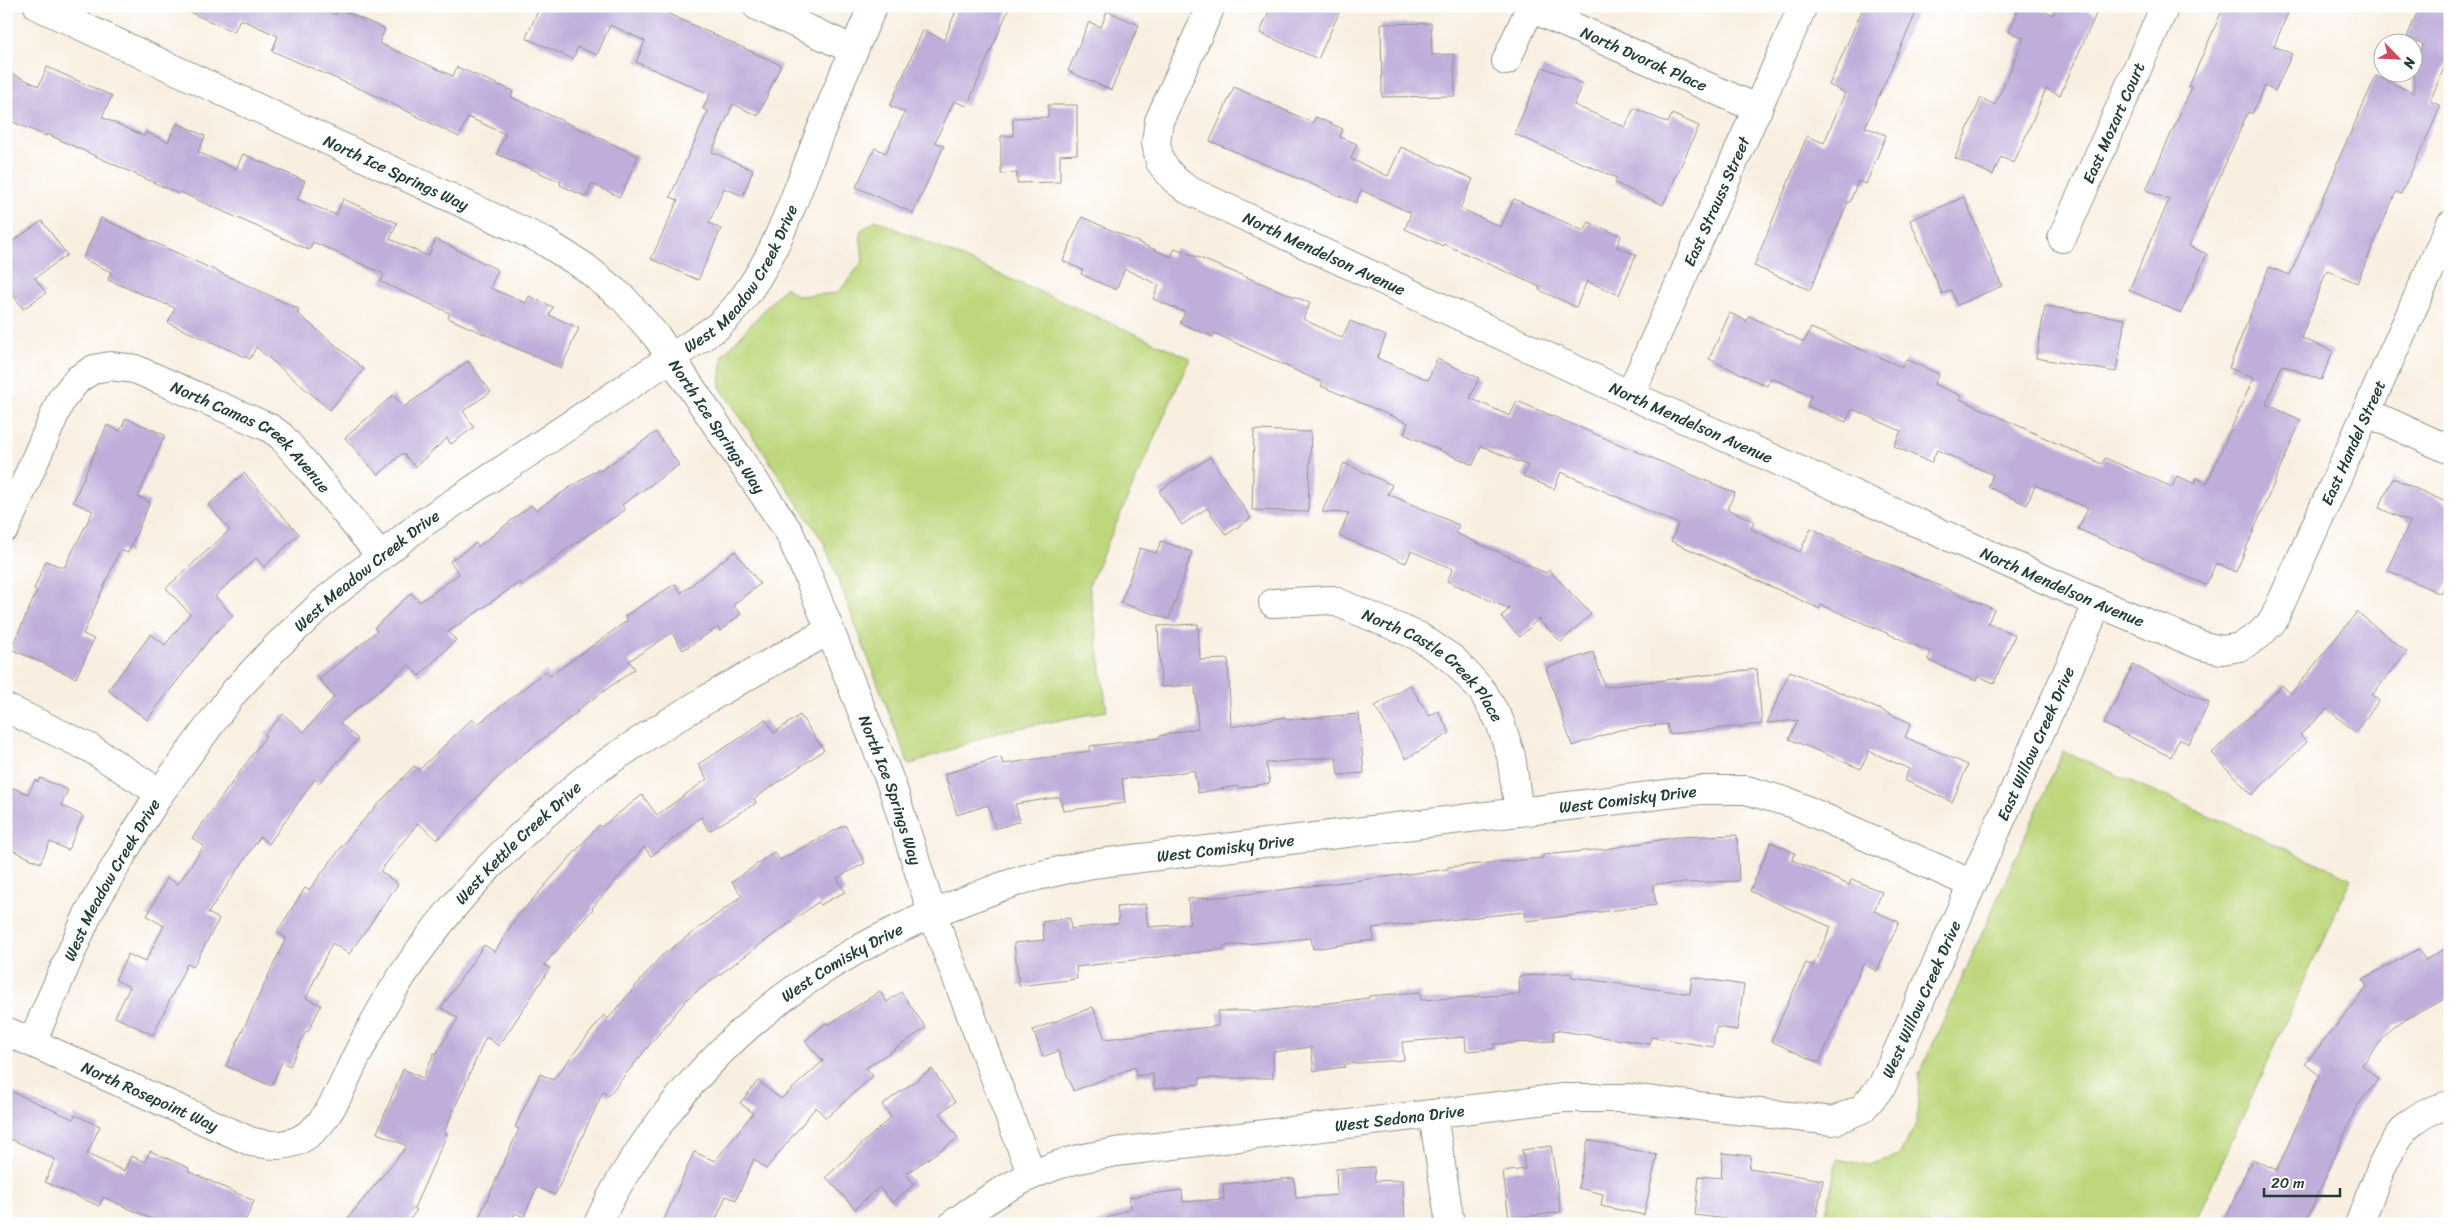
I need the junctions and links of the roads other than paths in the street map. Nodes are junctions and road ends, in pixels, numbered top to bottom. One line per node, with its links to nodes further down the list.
1 (38, 6): 13 (street, North Ice Springs Way)
2 (757, 6): 8 (street)
3 (873, 6): 8 (street, West Meadow Creek Drive)
4 (1211, 6): 14 (street, North Mendelson Avenue)
5 (1803, 6): 10 (street, East Strauss Street)
6 (2165, 6): 12 (street, East Mozart Court)
7 (1531, 7): 9 (street, North Dvorak Place); 10 (street, North Dvorak Place)
8 (854, 50): 13 (street, West Meadow Creek Drive)
9 (1506, 61)
10 (1758, 109): 14 (street, East Strauss Street)
11 (2450, 225): 15 (street, East Handel Street)
12 (2062, 238)
13 (669, 358): 18 (street, West Meadow Creek Drive); 21 (street, North Ice Springs Way)
14 (1630, 395): 20 (street, North Mendelson Avenue)
15 (2366, 412): 16 (street); 22 (street, East Handel Street)
16 (2450, 450)
17 (6, 527): 18 (street, North Camas Creek Avenue)
18 (380, 556): 24 (street, West Meadow Creek Drive)
19 (1273, 603): 25 (street, North Castle Creek Place)
20 (2098, 603): 22 (street, North Mendelson Avenue); 26 (street, East Willow Creek Drive)
21 (829, 631): 27 (street, North Ice Springs Way); 33 (street, West Kettle Creek Drive)
22 (2240, 647)
23 (6, 708): 24 (street)
24 (160, 793): 29 (street, West Meadow Creek Drive)
25 (1519, 812): 26 (street, West Comisky Drive); 27 (street, West Comisky Drive)
26 (1972, 884): 31 (street, West Willow Creek Drive)
27 (932, 913): 34 (street, North Ice Springs Way); 35 (street, West Comisky Drive)
28 (6, 1031): 29 (street, North Rosepoint Way)
29 (32, 1042): 33 (street, North Rosepoint Way)
30 (2444, 1106): 38 (street)
31 (1862, 1109): 32 (street, West Sedona Drive)
32 (1433, 1114): 34 (street, West Sedona Drive); 37 (street)
33 (296, 1142)
34 (1032, 1175): 36 (street, West Sedona Drive)
35 (598, 1224)
36 (952, 1224)
37 (1450, 1224)
38 (2358, 1224)

